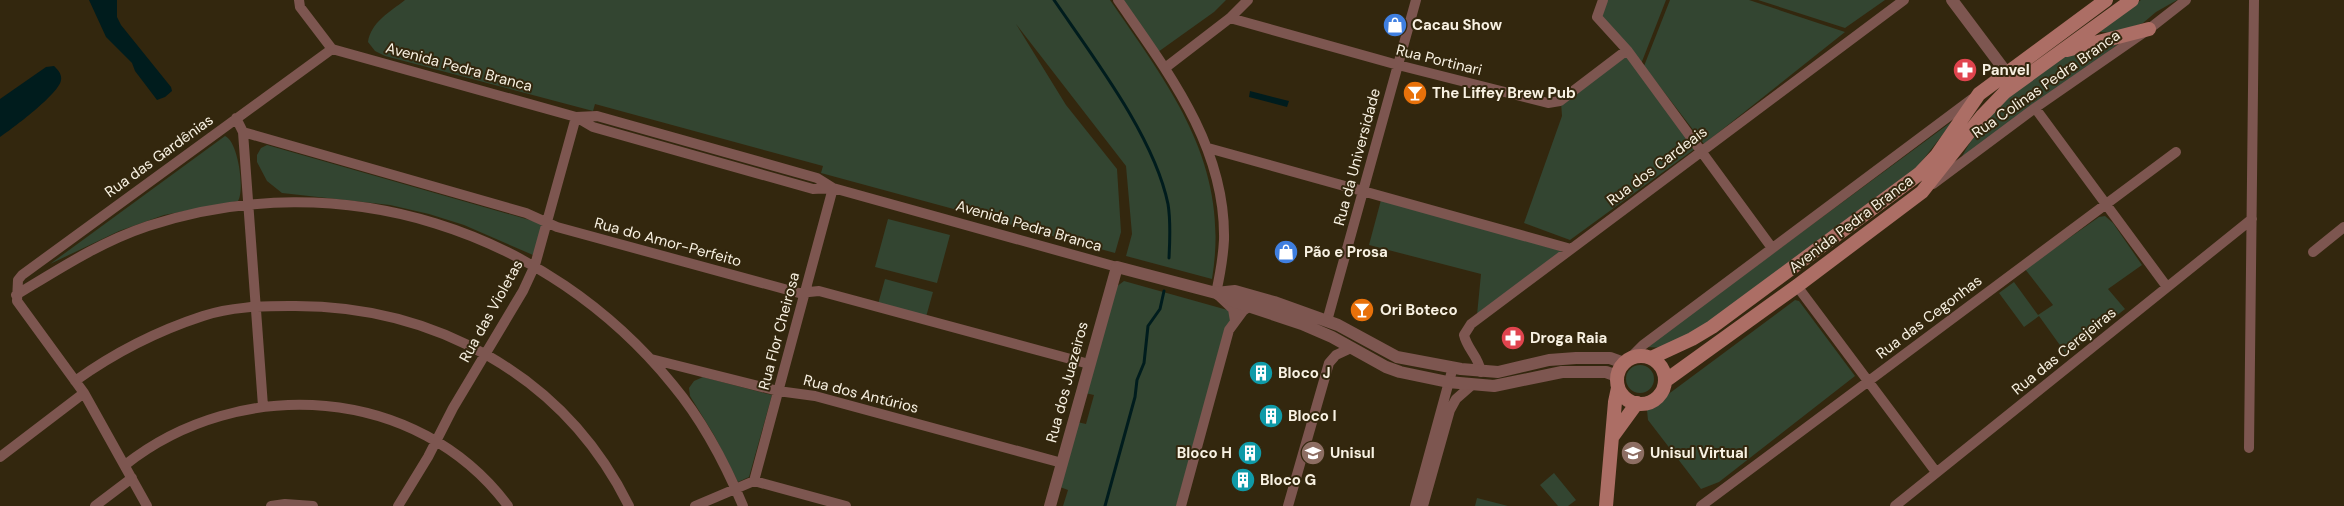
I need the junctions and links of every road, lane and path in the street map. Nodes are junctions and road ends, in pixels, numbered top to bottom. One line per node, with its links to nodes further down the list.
1 (298, 0): 14 (street)
2 (1118, 0): 18 (street)
3 (1248, 0): 12 (street)
4 (1416, 0): 17 (street, Rua da Universidade)
5 (1603, 0): 15 (street)
6 (1904, 0): 26 (street, Rua dos Cardeais)
7 (1952, 0): 19 (street)
8 (2106, 0): 19 (main road, Avenida Pedra Branca)
9 (2132, 0): 16 (main road, Avenida Pedra Branca)
10 (2186, 0): 13 (street, Rua Colinas Pedra Branca)
11 (2254, 0): 33 (street)
12 (1230, 18): 17 (street, Rua Portinari); 18 (street)
13 (2149, 29): 16 (main road); 21 (street, Rua Colinas Pedra Branca)
14 (332, 49): 22 (street, Avenida Pedra Branca); 23 (street, Rua das Gardênias)
15 (1627, 50): 17 (street, Rua Portinari); 26 (street)
16 (2059, 52): 30 (main road, Avenida Pedra Branca)
17 (1398, 65): 29 (street, Rua da Universidade)
18 (1165, 68): 25 (street)
19 (2006, 72): 20 (main road, Avenida Pedra Branca)
20 (1979, 94): 36 (street, Avenida Pedra Branca); 52 (main road, Avenida Pedra Branca)
21 (2035, 108): 30 (street, Rua Colinas Pedra Branca); 32 (street)
22 (576, 116): 28 (street, Avenida Pedra Branca); 34 (street, Rua das Violetas)
23 (236, 118): 24 (street); 45 (street, Rua das Gardênias)
24 (243, 132): 31 (street); 34 (street, Rua do Amor-Perfeito)
25 (1208, 148): 29 (street); 43 (street)
26 (1701, 152): 36 (street); 37 (street, Rua dos Cardeais)
27 (2176, 152): 32 (street, Rua das Cegonhas)
28 (833, 188): 40 (street, Avenida Pedra Branca); 44 (street, Rua Flor Cheirosa)
29 (1364, 190): 37 (street); 49 (street, Rua da Universidade)
30 (1922, 192): 41 (main road, Avenida Pedra Branca)
31 (250, 204): 39 (street); 45 (street); 47 (street)
32 (2106, 204): 42 (street); 60 (street, Rua das Cegonhas)
33 (2252, 219): 42 (street, Rua das Cerejeiras); 70 (street)
34 (547, 223): 39 (street, Rua das Violetas); 44 (street, Rua do Amor-Perfeito)
35 (2344, 228): 38 (street)
36 (1772, 248): 54 (street, Avenida Pedra Branca)
37 (1571, 249): 57 (street, Rua dos Cardeais)
38 (2313, 252)
39 (535, 265): 51 (street, Rua das Violetas); 53 (street)
40 (1117, 267): 43 (street, Avenida Pedra Branca); 55 (street, Rua dos Juazeiros)
41 (1797, 286): 58 (main road, Avenida Pedra Branca); 60 (street)
42 (2167, 287): 74 (street, Rua das Cerejeiras)
43 (1216, 292): 46 (street, Avenida Pedra Branca); 48 (street); 49 (street, Avenida Pedra Branca)
44 (805, 293): 55 (street, Rua do Amor-Perfeito); 64 (street, Rua Flor Cheirosa)
45 (16, 295): 59 (street)
46 (1250, 306): 48 (street); 50 (street, Avenida Pedra Branca)
47 (257, 307): 51 (street); 59 (street); 67 (street)
48 (1235, 321): 89 (street)
49 (1327, 321): 56 (street, Avenida Pedra Branca)
50 (1351, 348): 61 (street, Avenida Pedra Branca); 90 (street)
51 (485, 354): 69 (street, Rua das Violetas); 84 (street)
52 (1651, 358): 54 (main road); 58 (main road)
53 (651, 359): 64 (street, Rua dos Antúrios); 77 (street)
54 (1627, 360): 57 (street, Avenida Pedra Branca); 62 (main road)
55 (1089, 364): 72 (street, Rua dos Juazeiros)
56 (1453, 367): 57 (street, Avenida Pedra Branca); 61 (street)
57 (1481, 372)
58 (1665, 380): 66 (main road)
59 (75, 381): 65 (street)
60 (1868, 381): 74 (street); 94 (street, Rua das Cegonhas)
61 (1448, 382): 63 (street, Avenida Pedra Branca); 91 (street)
62 (1618, 382): 63 (street, Avenida Pedra Branca); 66 (main road); 68 (main road)
63 (1472, 384): 92 (street)
64 (778, 391): 72 (street, Rua dos Antúrios); 76 (street, Rua Flor Cheirosa)
65 (84, 393): 71 (street); 73 (street)
66 (1637, 403): 68 (main road)
67 (263, 406): 69 (street); 73 (street)
68 (1612, 436): 93 (main road)
69 (437, 440): 82 (street, Rua das Violetas); 83 (street)
70 (2249, 448)
71 (0, 457)
72 (1062, 463): 88 (street, Rua dos Juazeiros)
73 (125, 465): 75 (street)
74 (1936, 472): 95 (street, Rua das Cerejeiras)
75 (132, 478): 78 (street); 79 (street)
76 (754, 481): 77 (street); 87 (street)
77 (736, 489): 85 (street); 86 (street)
78 (95, 506)
79 (148, 506)
80 (271, 506): 81 (street)
81 (313, 506)
82 (398, 506)
83 (508, 506)
84 (629, 506)
85 (695, 506)
86 (743, 506)
87 (846, 506)
88 (1050, 506)
89 (1181, 506)
90 (1288, 506)
91 (1415, 506)
92 (1423, 506)
93 (1606, 506)
94 (1701, 506)
95 (1895, 506)

